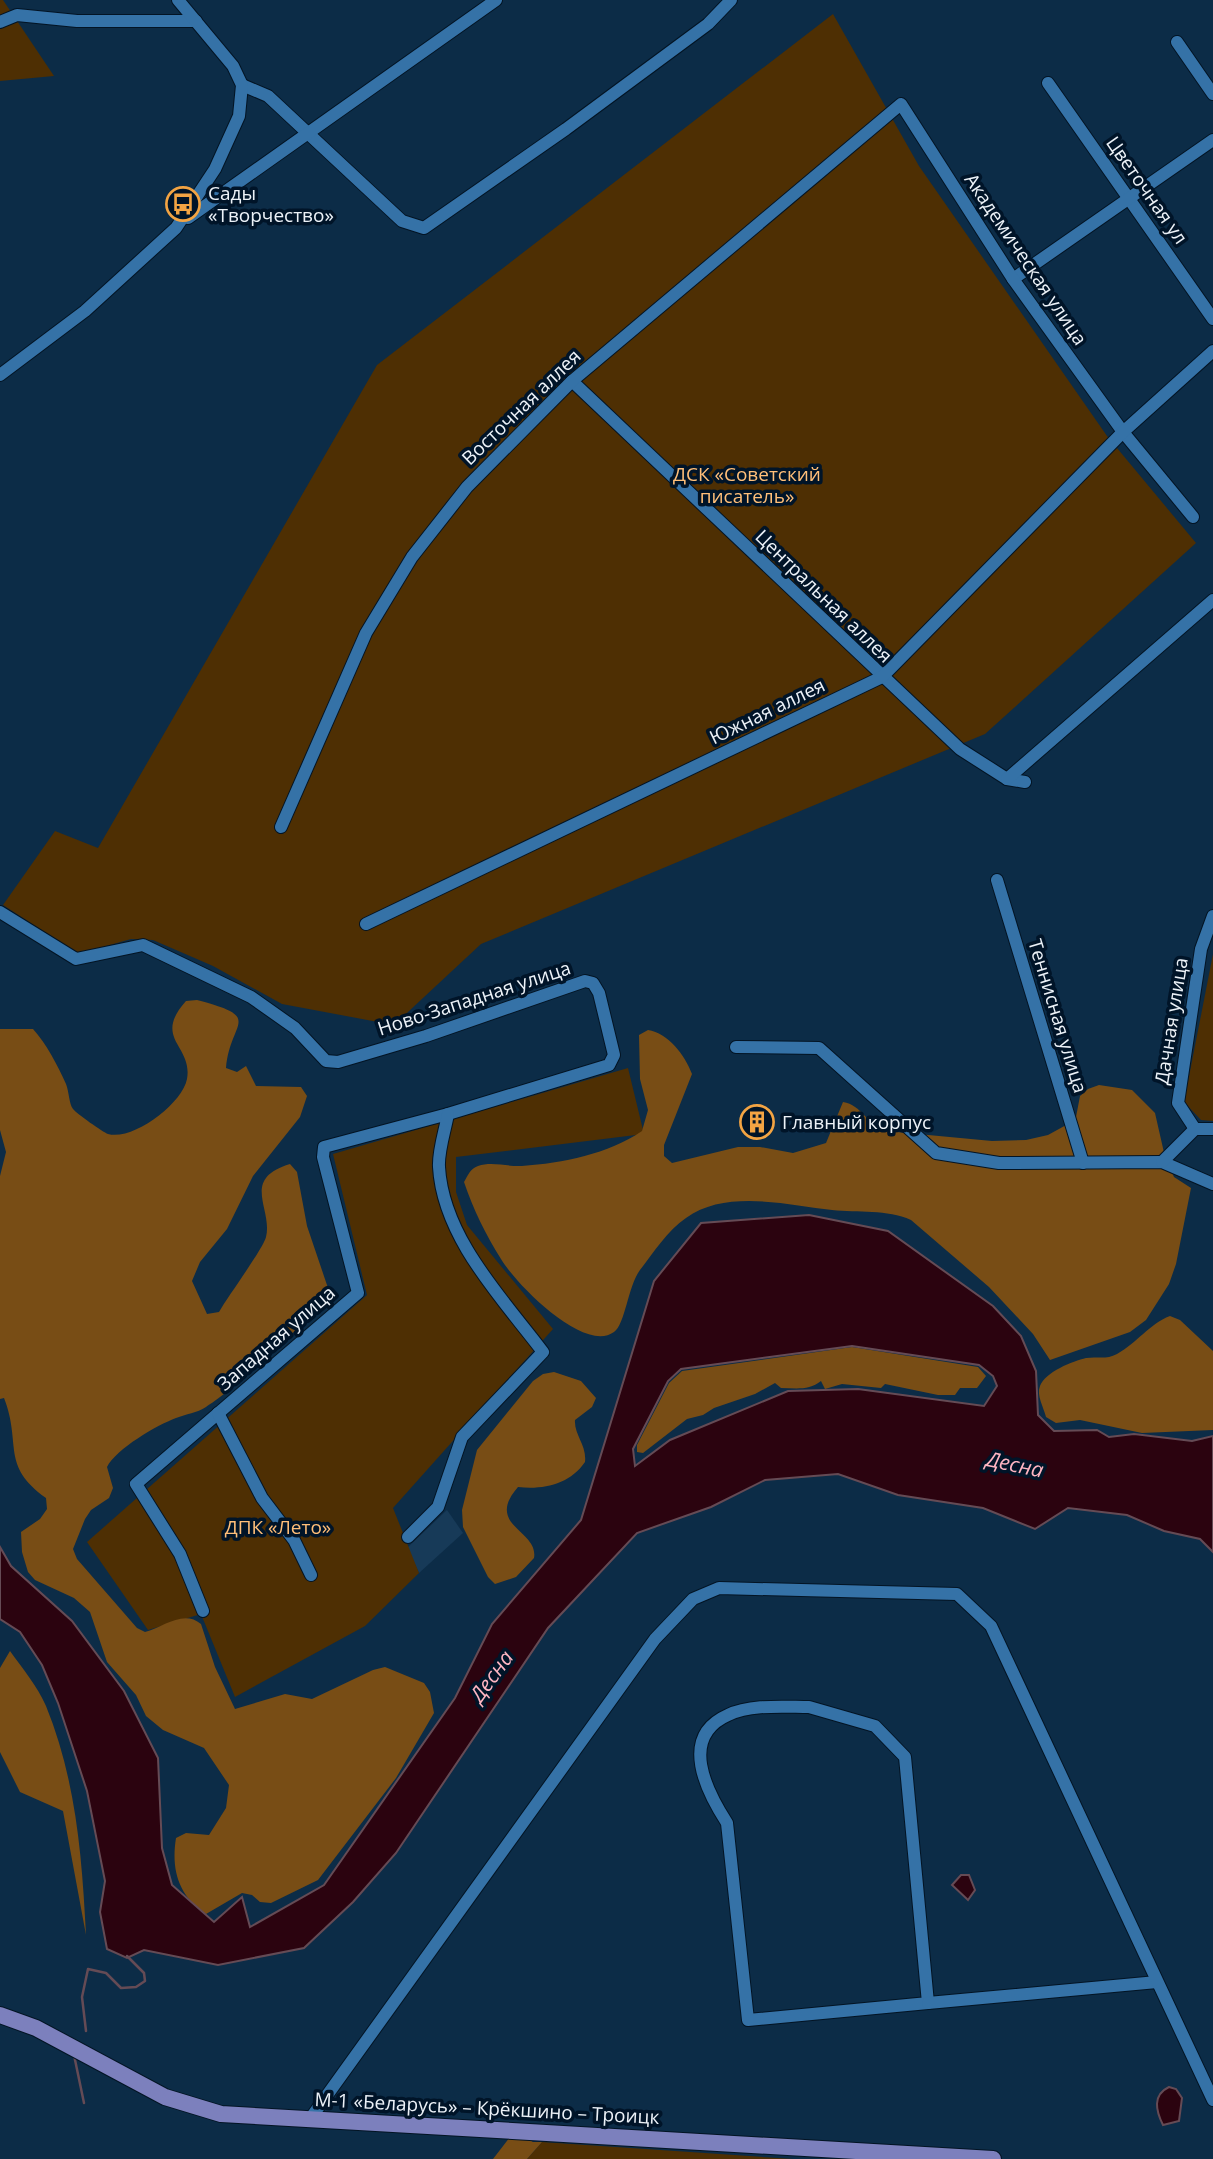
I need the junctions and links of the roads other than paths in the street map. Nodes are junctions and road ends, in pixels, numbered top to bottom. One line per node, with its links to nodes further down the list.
1 (178, 0): 4 (street)
2 (496, 0): 11 (street)
3 (731, 0): 11 (street)
4 (196, 21): 5 (street); 8 (street)
5 (0, 22)
6 (1177, 42): 9 (street)
7 (1048, 83): 13 (street, Цветочная ул)
8 (242, 85): 11 (street); 14 (street)
9 (1213, 94)
10 (901, 104): 15 (street, Академическая улица); 19 (street, Восточная аллея)
11 (308, 132): 14 (street)
12 (1213, 140): 13 (street)
13 (1129, 198): 15 (street); 16 (street, Цветочная ул)
14 (182, 222): 18 (street)
15 (1013, 279): 20 (street, Академическая улица)
16 (1213, 319)
17 (1213, 351): 20 (street, Южная аллея)
18 (0, 375)
19 (572, 381): 23 (street, Центральная аллея); 26 (street, Восточная аллея)
20 (1120, 435): 21 (street, Академическая улица); 23 (street, Южная аллея)
21 (1193, 517)
22 (1213, 600): 24 (street)
23 (882, 677): 24 (street, Центральная аллея); 30 (street, Южная аллея)
24 (1007, 779): 25 (street)
25 (1025, 782)
26 (281, 827)
27 (997, 880): 36 (street, Теннисная улица)
28 (0, 912): 32 (street, Ново-Западная улица)
29 (1213, 916): 33 (street, Дачная улица)
30 (366, 924)
31 (736, 1047): 36 (street)
32 (448, 1114): 38 (street, Западная улица); 39 (street)
33 (1195, 1129): 34 (street); 35 (street)
34 (1213, 1129)
35 (1162, 1162): 36 (street); 37 (street)
36 (1083, 1163)
37 (1213, 1184)
38 (218, 1413): 40 (street); 41 (street, Западная улица)
39 (408, 1537)
40 (311, 1575)
41 (203, 1611)
42 (1157, 1982): 43 (street); 45 (street); 46 (street)
43 (928, 2003): 43 (street)
44 (0, 2015): 46 (main road, М-1 «Беларусь» – Крёкшино – Троицк)
45 (1213, 2100)
46 (310, 2119): 47 (main road, М-1 «Беларусь» – Крёкшино – Троицк)
47 (993, 2159)

